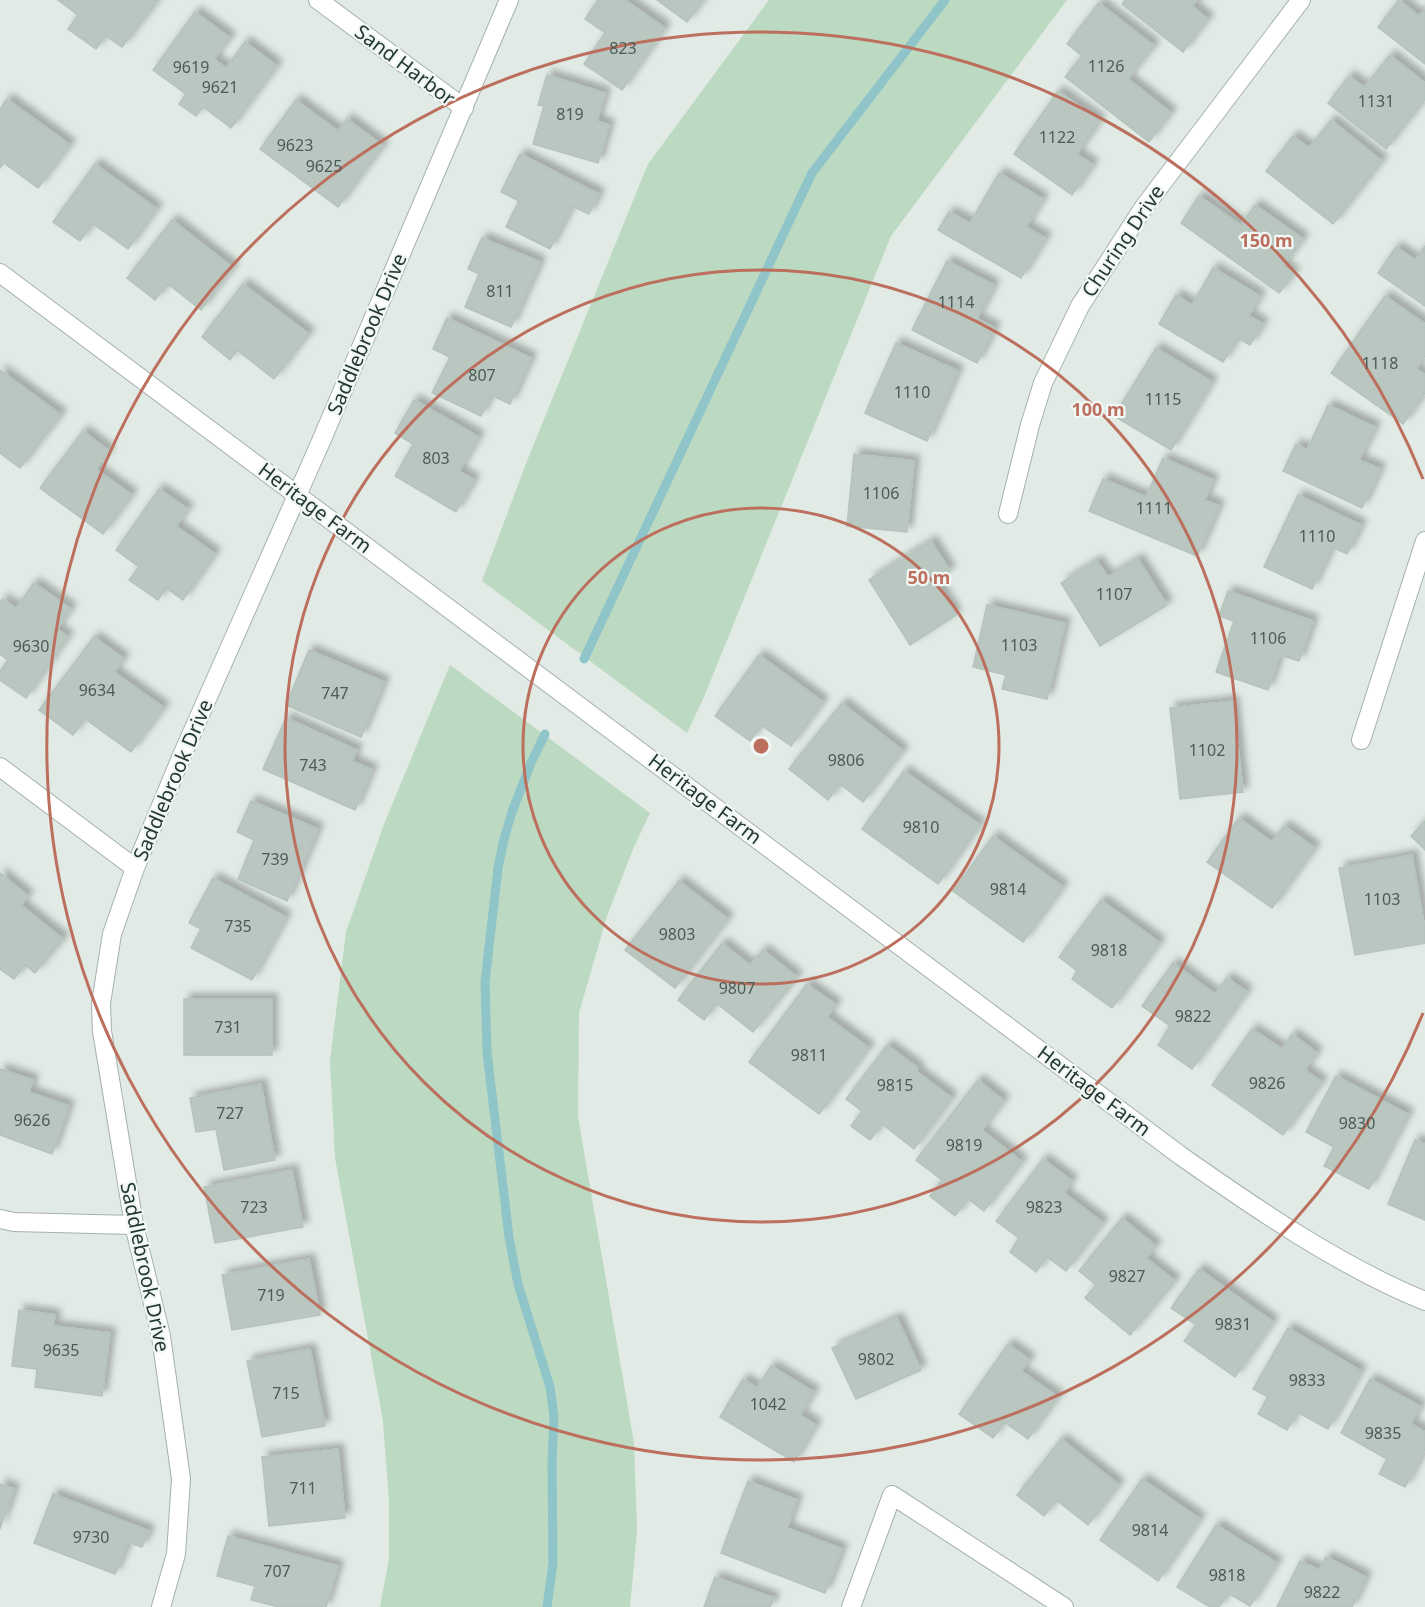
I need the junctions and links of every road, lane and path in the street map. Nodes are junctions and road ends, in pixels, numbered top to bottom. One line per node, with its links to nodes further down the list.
1 (318, 0): 4 (street, Sand Harbor)
2 (509, 0): 4 (street, Saddlebrook Drive)
3 (1301, 0): 7 (street, Churing Drive)
4 (464, 108): 6 (street, Saddlebrook Drive)
5 (0, 273): 6 (street, Heritage Farm)
6 (298, 495): 11 (street, Saddlebrook Drive); 14 (street, Heritage Farm)
7 (1008, 514)
8 (1425, 541): 9 (street)
9 (1361, 740)
10 (0, 767): 11 (street)
11 (135, 868): 13 (street, Saddlebrook Drive)
12 (0, 1219): 13 (street)
13 (134, 1225): 15 (street, Saddlebrook Drive)
14 (1425, 1301)
15 (161, 1607)
16 (851, 1607): 17 (street)
17 (1064, 1607)

